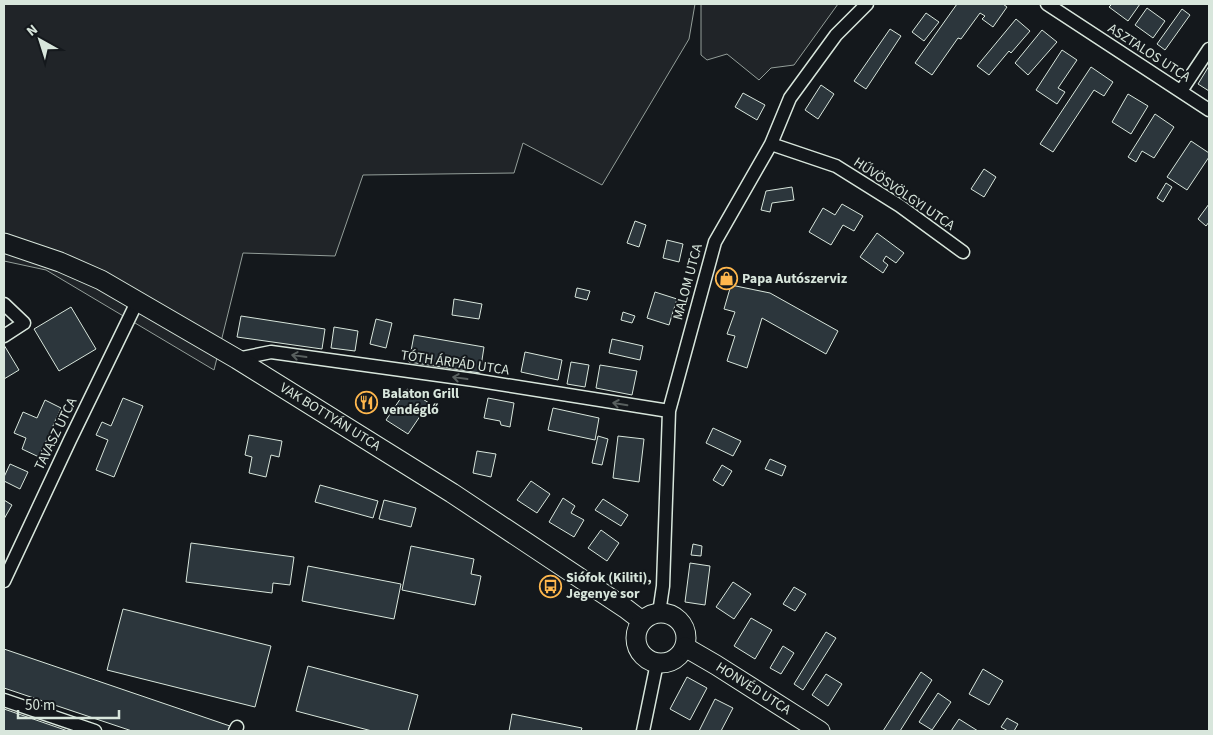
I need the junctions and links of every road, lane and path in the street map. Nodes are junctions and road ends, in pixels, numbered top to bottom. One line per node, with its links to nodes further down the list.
1 (868, 4): 6 (street, MALOM UTCA)
2 (1047, 4): 4 (street, ASZTALOS UTCA)
3 (1209, 49): 4 (street)
4 (1181, 91): 5 (street, ASZTALOS UTCA)
5 (1209, 110)
6 (771, 144): 8 (street, HŰVÖSVÖLGYI UTCA); 13 (street, MALOM UTCA)
7 (4, 243): 9 (main road, VAK BOTTYÁN UTCA)
8 (963, 252)
9 (137, 302): 12 (main road, VAK BOTTYÁN UTCA); 14 (street, TAVASZ UTCA)
10 (4, 304): 11 (street)
11 (4, 336)
12 (237, 359): 13 (street, TÓTH ÁRPÁD UTCA, one-way to 12); 16 (main road, VAK BOTTYÁN UTCA)
13 (668, 411): 15 (street, MALOM UTCA)
14 (4, 581)
15 (659, 613): 16 (main road); 17 (main road)
16 (642, 621): 18 (main road)
17 (685, 647): 18 (main road); 22 (main road, HONVÉD UTCA)
18 (657, 663): 21 (street)
19 (4, 700): 20 (street)
20 (95, 731)
21 (643, 731)
22 (820, 731)

